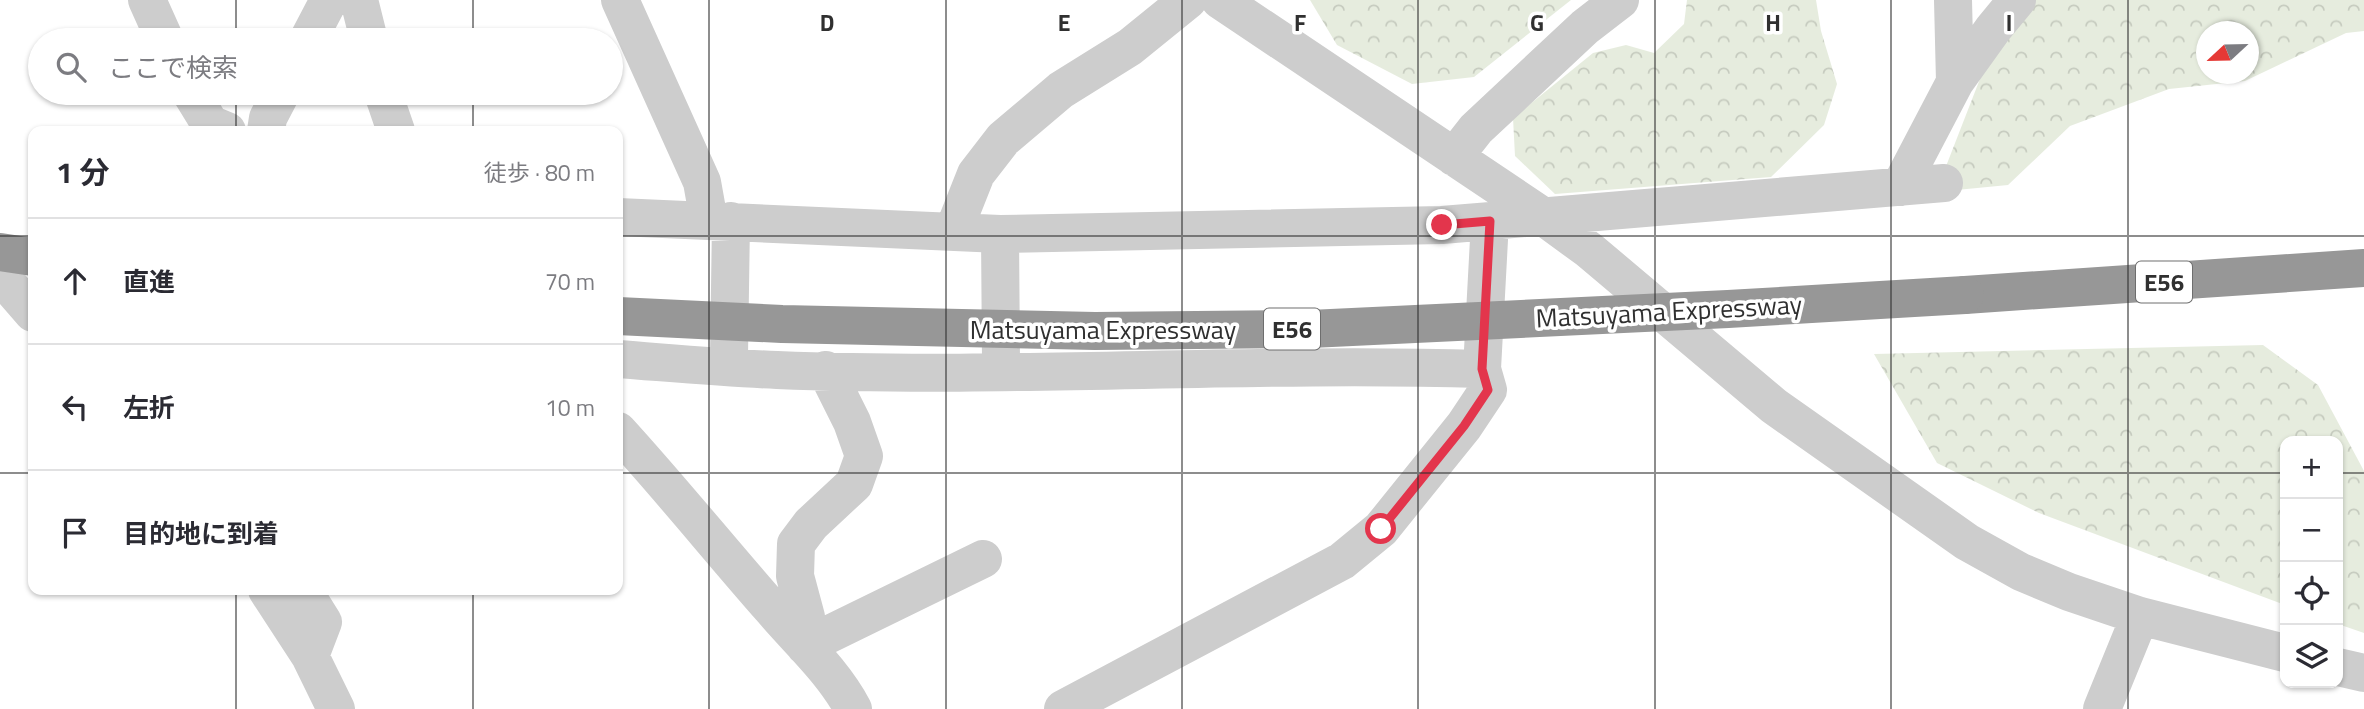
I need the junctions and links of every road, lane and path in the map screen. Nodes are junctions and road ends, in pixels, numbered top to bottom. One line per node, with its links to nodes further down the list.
1 (147, 0): 10 (street)
2 (329, 0): 11 (street)
3 (359, 0): 12 (street)
4 (620, 0): 25 (street)
5 (1188, 0): 27 (street)
6 (1220, 0): 20 (street)
7 (1620, 0): 20 (street)
8 (1953, 0): 13 (street)
9 (2017, 0): 13 (street)
10 (160, 28)
11 (314, 28)
12 (366, 28)
13 (1955, 82): 22 (street)
14 (198, 105): 17 (street)
15 (275, 105): 18 (street)
16 (387, 105): 19 (street)
17 (215, 126)
18 (267, 126)
19 (394, 126)
20 (1454, 157): 23 (street)
21 (1944, 183): 22 (street)
22 (1900, 187): 23 (street)
23 (1541, 215): 26 (street); 46 (street)
24 (623, 217): 25 (street)
25 (720, 221): 27 (street); 38 (street)
26 (1490, 221): 28 (street); 39 (street)
27 (953, 232): 28 (street)
28 (1000, 234): 41 (street)
29 (0, 252): 30 (highway)
30 (28, 256)
31 (2364, 268): 36 (highway, Matsuyama Expressway / E56, bridge)
32 (0, 275): 33 (street)
33 (28, 308)
34 (0, 312): 35 (street)
35 (28, 314)
36 (623, 316)
37 (623, 359): 38 (street)
38 (729, 366): 40 (street)
39 (1482, 369): 41 (street); 54 (street)
40 (826, 370): 41 (street); 47 (street)
41 (1001, 370)
42 (623, 436): 47 (street)
43 (983, 559): 47 (street)
44 (270, 595): 49 (street)
45 (306, 595): 49 (street)
46 (2140, 616): 48 (street); 55 (street)
47 (804, 646): 53 (street)
48 (2280, 652)
49 (310, 656): 52 (street)
50 (2343, 668): 51 (street)
51 (2364, 673)
52 (336, 709)
53 (853, 709)
54 (1063, 709)
55 (2102, 709)

